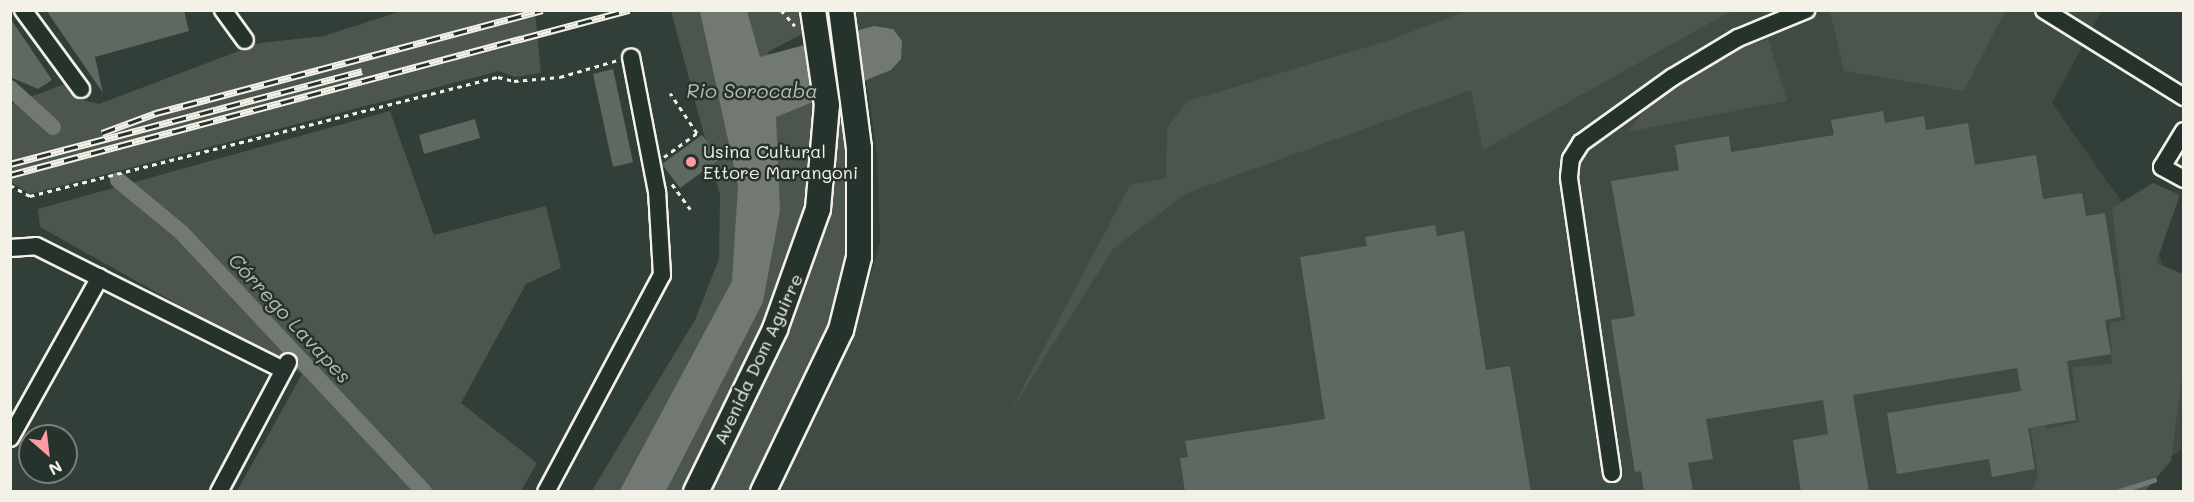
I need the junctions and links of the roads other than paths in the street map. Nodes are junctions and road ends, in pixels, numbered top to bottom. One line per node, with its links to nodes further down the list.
1 (23, 10): 9 (street)
2 (223, 10): 7 (street)
3 (1806, 10): 16 (street)
4 (2044, 10): 10 (street)
5 (842, 17): 20 (highway)
6 (811, 23): 19 (highway, Avenida Dom Aguirre)
7 (245, 40)
8 (631, 57): 18 (street)
9 (81, 89)
10 (2184, 97)
11 (2184, 131): 12 (street)
12 (2184, 179)
13 (10, 248): 14 (street)
14 (100, 277): 15 (street); 17 (street)
15 (10, 438)
16 (1612, 472)
17 (219, 492)
18 (546, 492)
19 (696, 492)
20 (764, 492)

